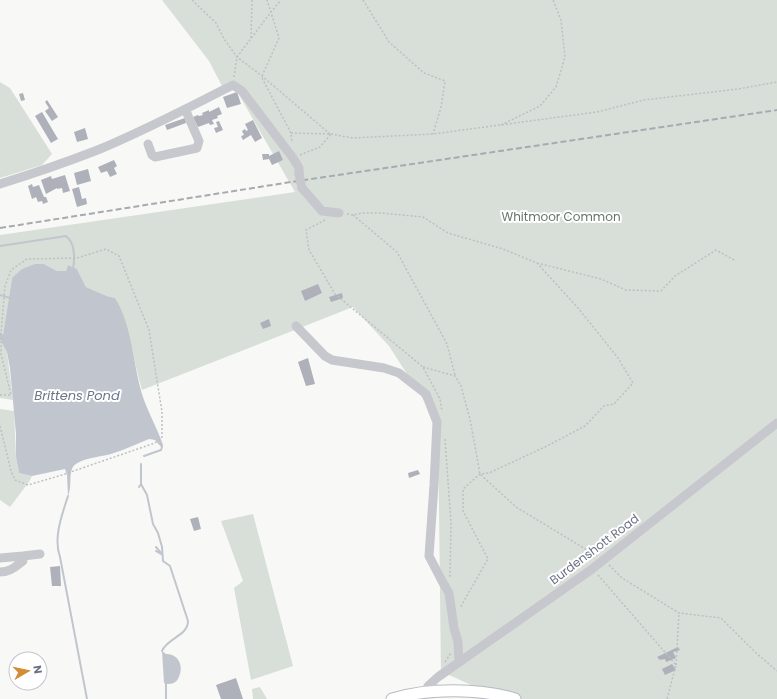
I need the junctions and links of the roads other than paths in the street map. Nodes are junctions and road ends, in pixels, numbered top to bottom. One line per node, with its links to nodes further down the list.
1 (185, 109): 2 (street); 3 (street); 4 (street, bridge)
2 (148, 144)
3 (0, 184)
4 (339, 213)
5 (296, 326): 11 (street)
6 (777, 423): 11 (street, Burdenshott Road)
7 (40, 554): 8 (street)
8 (23, 556): 9 (street); 10 (street)
9 (0, 558)
10 (0, 572)
11 (459, 662): 12 (street, Burdenshott Road)
12 (426, 692): 13 (main road); 14 (main road)
13 (392, 699)
14 (515, 699)

